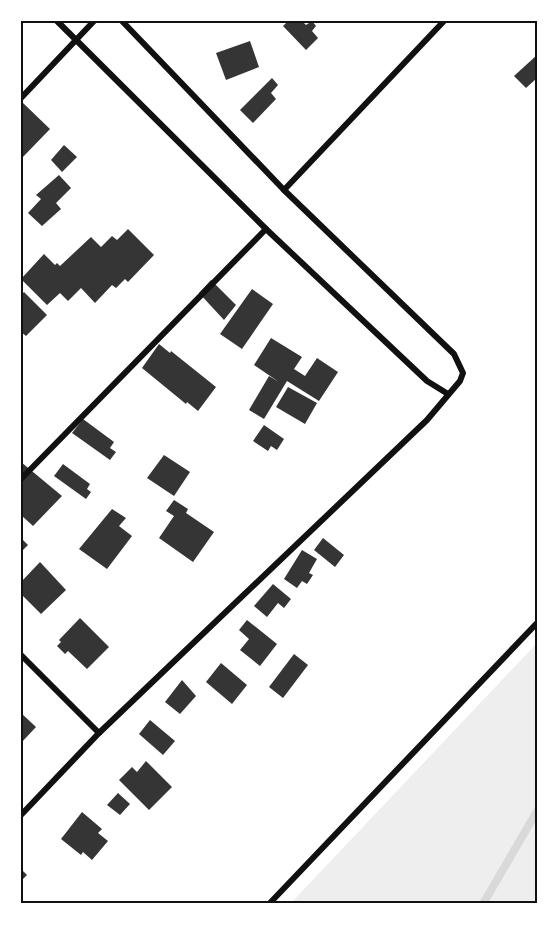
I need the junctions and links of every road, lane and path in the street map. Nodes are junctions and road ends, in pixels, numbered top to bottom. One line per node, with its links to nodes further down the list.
1 (57, 21): 5 (street)
2 (94, 21): 5 (street)
3 (122, 21): 7 (street)
4 (444, 21): 7 (street)
5 (77, 39): 6 (street); 8 (street)
6 (21, 98)
7 (284, 190): 9 (street)
8 (266, 229): 9 (street); 10 (street)
9 (448, 394): 13 (street)
10 (21, 478)
11 (537, 623): 15 (street)
12 (21, 655): 13 (street)
13 (99, 733): 14 (street)
14 (21, 815)
15 (269, 904)

